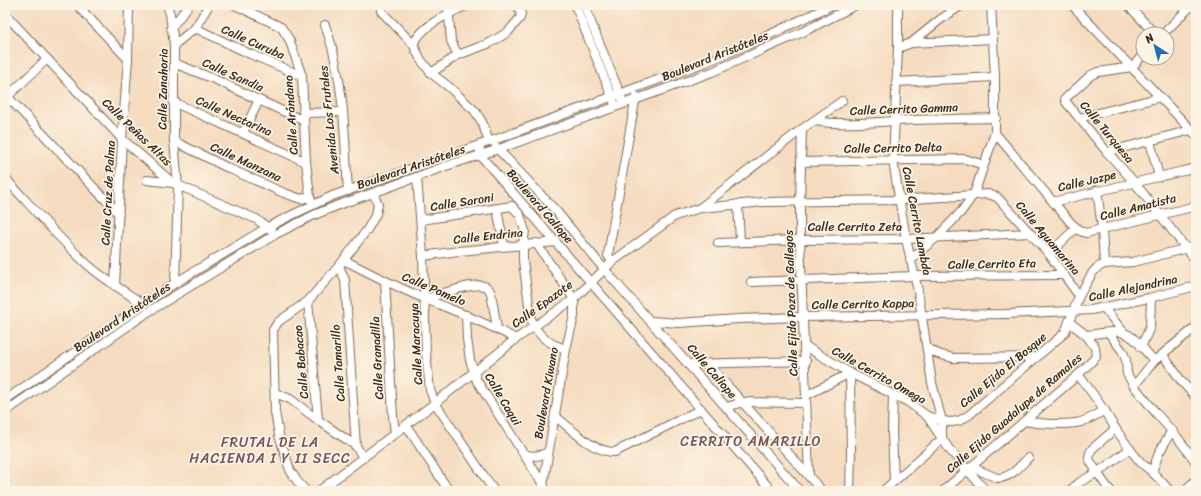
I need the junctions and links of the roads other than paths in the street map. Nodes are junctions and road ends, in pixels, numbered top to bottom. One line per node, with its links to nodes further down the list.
1 (77, 5): 36 (street)
2 (129, 5): 36 (street, Calle Cruz de Palma)
3 (167, 5): 27 (street)
4 (189, 5): 27 (street)
5 (209, 5): 28 (street, Calle Zanahoria)
6 (235, 5): 41 (street, Calle Arándano)
7 (381, 5): 31 (street)
8 (448, 5): 23 (street)
9 (468, 5): 23 (street)
10 (517, 5): 34 (street)
11 (575, 5): 45 (street)
12 (584, 5): 45 (street)
13 (832, 5): 44 (street, Boulevard Aristóteles)
14 (856, 5): 48 (street, Boulevard Aristóteles)
15 (898, 5): 33 (street, Calle Cerrito Lambda)
16 (962, 5): 30 (street)
17 (991, 5): 29 (street)
18 (1072, 5): 39 (street)
19 (1128, 5): 25 (street)
20 (1192, 5): 21 (street); 26 (street)
21 (1196, 10)
22 (5, 14): 35 (street, Calle Peñas Altas)
23 (448, 14): 31 (street); 34 (street)
24 (325, 25): 53 (street, Avenida Los Frutales)
25 (1148, 26)
26 (1171, 26)
27 (171, 28): 32 (street)
28 (195, 28): 32 (street, Calle Zanahoria); 41 (street, Calle Curuba)
29 (993, 39): 30 (street); 42 (street)
30 (911, 43): 33 (street)
31 (413, 44): 40 (street)
32 (174, 45): 37 (street, Calle Zanahoria)
33 (898, 48): 43 (street, Calle Cerrito Lambda)
34 (458, 55): 40 (street)
35 (47, 59): 46 (street); 63 (street, Calle Peñas Altas)
36 (128, 59): 63 (street, Calle Cruz de Palma)
37 (174, 64): 49 (street, Calle Sandia); 51 (street, Calle Zanahoria)
38 (1135, 64): 39 (street)
39 (1132, 67): 47 (street); 56 (street, Calle Turquesa)
40 (431, 73): 66 (street)
41 (302, 76): 54 (street, Calle Arándano)
42 (995, 77): 43 (street); 55 (street)
43 (896, 82): 58 (street, Calle Cerrito Lambda)
44 (636, 88): 45 (street, Boulevard Aristóteles); 48 (street)
45 (616, 95): 52 (street); 66 (street, Boulevard Aristóteles)
46 (6, 96): 98 (street)
47 (1161, 97): 56 (street); 60 (street)
48 (635, 99): 52 (street, Boulevard Aristóteles); 121 (street)
49 (259, 100): 54 (street, Calle Sandia); 61 (street)
50 (842, 101): 57 (street, Calle Epazote)
51 (173, 102): 61 (street, Calle Nectarina); 64 (street, Calle Zanahoria)
52 (620, 105): 67 (street, Boulevard Aristóteles)
53 (343, 112): 54 (street); 84 (street, Avenida Los Frutales)
54 (303, 117): 71 (street, Calle Arándano)
55 (996, 118): 58 (street, Calle Cerrito Gamma); 62 (street)
56 (1079, 118): 68 (street, Calle Turquesa)
57 (814, 121): 58 (street, Calle Cerrito Gamma); 59 (street, Calle Epazote)
58 (894, 121): 70 (street, Calle Cerrito Lambda)
59 (802, 129): 72 (street, Calle Ejido Pozo de Gallegos); 97 (street, Calle Epazote)
60 (1195, 131): 65 (street)
61 (242, 133): 71 (street, Calle Nectarina)
62 (995, 133): 74 (street); 90 (street)
63 (122, 139): 82 (street, Calle Peñas Altas); 98 (street, Calle Cruz de Palma)
64 (174, 141): 82 (street, Calle Zanahoria); 87 (street, Calle Manzana)
65 (1150, 141): 68 (street); 78 (street)
66 (490, 142): 67 (street); 69 (street); 84 (street, Boulevard Aristóteles)
67 (499, 149): 69 (street, Boulevard Aristóteles); 124 (street, Boulevard Calíope)
68 (1107, 152): 81 (street, Calle Turquesa)
69 (480, 155): 73 (street, Boulevard Calíope); 75 (street, Boulevard Aristóteles)
70 (893, 161): 72 (street, Calle Cerrito Delta); 74 (street, Calle Cerrito Delta); 88 (street, Calle Cerrito Lambda)
71 (306, 162): 87 (street, Calle Arándano)
72 (802, 162): 89 (street, Calle Ejido Pozo de Gallegos)
73 (488, 164): 75 (street); 91 (street, Boulevard Calíope)
74 (984, 165): 86 (street)
75 (446, 166): 77 (street, Boulevard Aristóteles)
76 (1196, 168): 78 (street, Calle Jazpe)
77 (417, 177): 85 (street, Boulevard Aristóteles); 100 (street, Calle Maracuya)
78 (1159, 177): 81 (street, Calle Jazpe)
79 (5, 178): 132 (street)
80 (147, 180): 82 (street)
81 (1135, 183): 83 (street, Calle Jazpe); 99 (street, Calle Turquesa)
82 (176, 184): 101 (street, Calle Peñas Altas); 131 (street, Calle Zanahoria)
83 (1097, 190): 90 (street, Calle Jazpe); 103 (street)
84 (348, 191): 93 (street, Boulevard Aristóteles)
85 (373, 193): 105 (street, Boulevard Aristóteles); 122 (street)
86 (974, 194): 88 (street); 104 (street, Calle Aguamarina); 106 (street)
87 (310, 197): 93 (street, Calle Arándano)
88 (899, 200): 89 (street); 107 (street, Calle Cerrito Lambda)
89 (800, 201): 92 (street); 108 (street, Calle Ejido Pozo de Gallegos)
90 (1053, 202): 102 (street)
91 (522, 203): 95 (street, Calle Saroni); 110 (street, Boulevard Calíope)
92 (738, 204): 97 (street); 109 (street)
93 (313, 205): 101 (street, Boulevard Aristóteles)
94 (1196, 206): 99 (street, Calle Amatista)
95 (510, 207): 96 (street, Calle Saroni); 113 (street)
96 (497, 208): 100 (street, Calle Saroni); 114 (street)
97 (700, 208): 121 (street, Calle Epazote)
98 (119, 214): 132 (street, Calle Cruz de Palma)
99 (1160, 214): 103 (street, Calle Amatista); 116 (street, Calle Turquesa)
100 (421, 220): 118 (street, Calle Maracuya)
101 (268, 227): 105 (street, Calle Peñas Altas); 131 (street, Boulevard Aristóteles)
102 (1076, 228): 103 (street, Calle Amatista); 117 (street)
103 (1102, 228): 123 (street)
104 (1030, 233): 106 (street, Calle Cerrito Zeta); 117 (street, Calle Aguamarina)
105 (276, 234): 180 (street, Boulevard Aristóteles)
106 (937, 238): 107 (street, Calle Cerrito Zeta); 119 (street)
107 (906, 239): 108 (street, Calle Cerrito Zeta); 119 (street, Calle Cerrito Lambda)
108 (800, 240): 109 (street, Calle Cerrito Zeta); 127 (street, Calle Ejido Pozo de Gallegos)
109 (740, 241): 112 (street, Calle Cerrito Zeta)
110 (556, 242): 111 (street, Calle Endrina); 129 (street, Boulevard Calíope)
111 (536, 243): 113 (street, Calle Endrina); 137 (street)
112 (718, 243)
113 (523, 244): 114 (street, Calle Endrina); 149 (street)
114 (504, 246): 118 (street, Calle Endrina)
115 (1196, 246): 116 (street)
116 (1186, 249): 120 (street, Calle Turquesa); 123 (street)
117 (1049, 254): 125 (street, Calle Aguamarina)
118 (423, 256): 136 (street, Calle Maracuya)
119 (910, 260): 126 (street, Calle Cerrito Lambda)
120 (1196, 261)
121 (612, 262): 124 (street, Calle Epazote)
122 (341, 263): 128 (street, Calle Pomelo); 138 (street); 191 (street, Calle Tamarillo)
123 (1104, 264): 134 (street, Calle Ejido El Bosque)
124 (604, 269): 129 (street, Calle Epazote); 147 (street, Calle Caliope)
125 (1063, 275): 126 (street, Calle Cerrito Eta); 134 (street, Calle Aguamarina)
126 (916, 276): 127 (street, Calle Cerrito Eta); 144 (street, Calle Cerrito Lambda)
127 (802, 280): 130 (street, Calle Cerrito Eta); 146 (street, Calle Ejido Pozo de Gallegos)
128 (386, 281): 136 (street, Calle Pomelo); 189 (street, Calle Granadilla)
129 (590, 282): 137 (street, Calle Epazote); 178 (street)
130 (751, 282)
131 (175, 283): 139 (street, Boulevard Aristóteles)
132 (115, 286): 139 (street)
133 (1196, 286): 135 (street, Calle Alejandrina)
134 (1079, 296): 142 (street, Calle Ejido El Bosque)
135 (1150, 298): 141 (street, Calle Alejandrina); 157 (street)
136 (425, 299): 143 (street, Calle Pomelo); 150 (street); 176 (street, Calle Maracuya)
137 (574, 299): 140 (street, Calle Epazote); 145 (street, Boulevard Kiwano)
138 (308, 301): 170 (street); 183 (street, Calle Babacao)
139 (143, 304): 174 (street, Boulevard Aristóteles)
140 (560, 308): 145 (street); 149 (street, Calle Epazote)
141 (1104, 308): 142 (street, Calle Alejandrina); 153 (street)
142 (1074, 311): 144 (street, Calle Cerrito Kappa); 148 (street, Calle Ejido El Bosque)
143 (466, 315): 150 (street, Calle Pomelo); 166 (street, Calle Caqui)
144 (922, 315): 146 (street, Calle Cerrito Kappa); 158 (street, Calle Cerrito Lambda)
145 (574, 316): 159 (street, Boulevard Kiwano)
146 (803, 317): 147 (street, Calle Cerrito Kappa); 156 (street, Calle Ejido Pozo de Gallegos)
147 (652, 321): 164 (street, Calle Caliope)
148 (1069, 322): 154 (street); 161 (street, Calle Ejido El Bosque)
149 (534, 326): 155 (street, Calle Epazote); 159 (street)
150 (497, 328): 155 (street, Calle Pomelo)
151 (1195, 331): 160 (street)
152 (1109, 333): 153 (street); 154 (street); 169 (street)
153 (1125, 334): 157 (street)
154 (1086, 336): 168 (street, Calle Ejido Guadalupe de Ramales)
155 (516, 339): 166 (street, Calle Epazote)
156 (805, 346): 162 (street, Calle Ejido Pozo de Gallegos); 167 (street, Calle Cerrito Omega)
157 (1141, 347): 163 (street)
158 (927, 348): 161 (street); 184 (street, Calle Cerrito Lambda)
159 (566, 349): 181 (street, Boulevard Kiwano)
160 (1163, 355): 163 (street); 172 (street)
161 (1037, 357): 184 (street, Calle Ejido El Bosque)
162 (806, 361): 165 (street); 173 (street, Calle Ejido Pozo de Gallegos)
163 (1154, 361): 169 (street)
164 (690, 364): 165 (street); 177 (street, Calle Caliope)
165 (708, 364): 175 (street)
166 (474, 373): 176 (street, Calle Epazote); 194 (street, Calle Caqui)
167 (850, 373): 171 (street, Calle Cerrito Omega); 173 (street); 212 (street)
168 (1078, 375): 179 (street); 185 (street, Calle Ejido Guadalupe de Ramales)
169 (1134, 386): 188 (street)
170 (275, 393): 183 (street); 206 (street)
171 (893, 394): 182 (street, Calle Cerrito Omega); 202 (street)
172 (1196, 397)
173 (806, 399): 175 (street); 201 (street, Calle Ejido Pozo de Gallegos)
174 (5, 400)
175 (744, 402): 177 (street); 201 (street)
176 (435, 403): 186 (street, Calle Epazote); 209 (street, Calle Maracuya)
177 (727, 407): 211 (street, Calle Caliope)
178 (701, 409): 181 (street); 210 (street)
179 (1105, 410): 185 (street); 187 (street)
180 (5, 412)
181 (555, 416): 193 (street, Boulevard Kiwano)
182 (927, 416): 184 (street, Calle Cerrito Omega); 190 (street)
183 (318, 420): 191 (street)
184 (942, 421): 190 (street, Calle Cerrito Lambda)
185 (1025, 421): 198 (street, Calle Ejido Guadalupe de Ramales)
186 (406, 425): 189 (street, Calle Epazote); 208 (street)
187 (1115, 429): 192 (street); 199 (street)
188 (1172, 430): 197 (street); 200 (street)
189 (395, 434): 195 (street, Calle Epazote)
190 (942, 439): 198 (street); 202 (street)
191 (356, 446): 195 (street, Calle Tamarillo)
192 (1130, 449): 199 (street); 200 (street)
193 (548, 452): 194 (street); 204 (street, Boulevard Kiwano)
194 (524, 454): 204 (street, Calle Caqui)
195 (363, 458): 207 (street, Calle Epazote)
196 (1028, 458): 198 (street)
197 (1196, 462)
198 (970, 469): 214 (street, Calle Ejido Guadalupe de Ramales); 215 (street)
199 (1098, 472): 216 (street); 217 (street)
200 (1152, 472): 218 (street)
201 (809, 476): 205 (street)
202 (894, 480): 213 (street)
203 (1196, 480): 219 (street)
204 (543, 488)
205 (821, 490)
206 (306, 491)
207 (319, 491)
208 (449, 491)
209 (494, 491)
210 (772, 491)
211 (800, 491)
212 (850, 491)
213 (883, 491)
214 (943, 491)
215 (986, 491)
216 (1069, 491)
217 (1111, 491)
218 (1170, 491)
219 (1184, 491)

